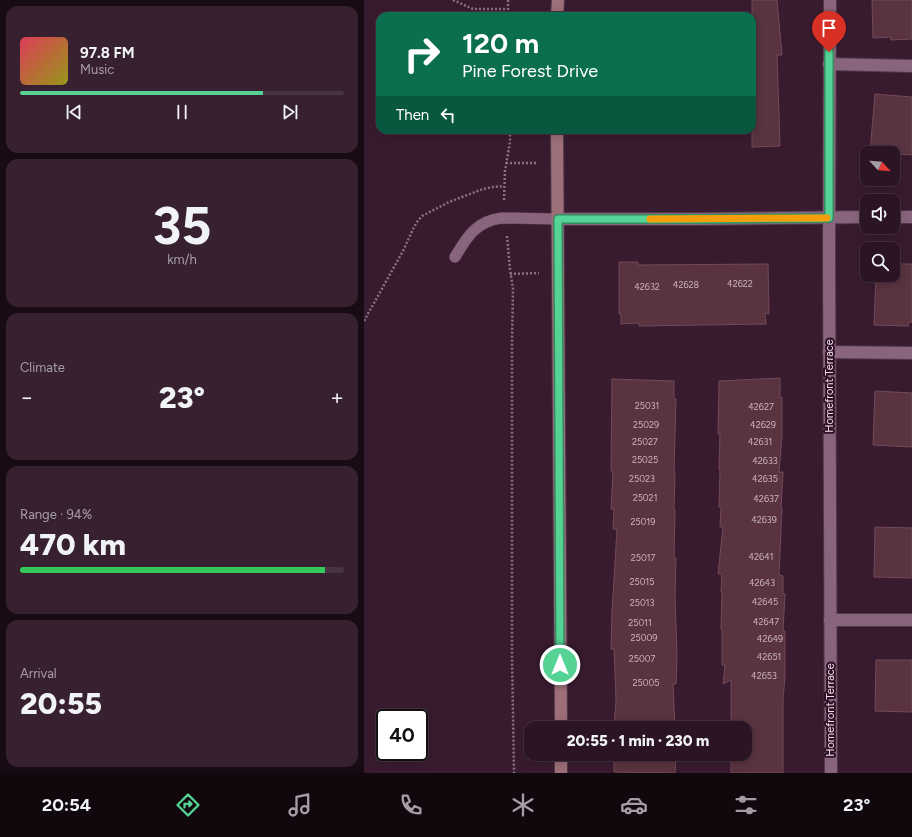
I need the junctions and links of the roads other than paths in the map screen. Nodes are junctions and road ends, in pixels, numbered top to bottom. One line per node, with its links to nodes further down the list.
1 (558, 0): 3 (street)
2 (830, 0): 4 (street, Homefront Terrace)
3 (557, 12)
4 (829, 64): 5 (street); 10 (street, Homefront Terrace)
5 (912, 66)
6 (557, 134): 11 (street)
7 (860, 217): 10 (street)
8 (900, 217): 9 (street)
9 (912, 217)
10 (829, 218): 11 (street); 13 (street, Homefront Terrace)
11 (558, 219): 12 (lane); 17 (street)
12 (455, 257)
13 (829, 352): 14 (street); 15 (street, Homefront Terrace)
14 (912, 353)
15 (830, 620): 16 (street); 20 (street, Homefront Terrace)
16 (912, 620)
17 (560, 721)
18 (561, 761): 19 (street)
19 (561, 773)
20 (831, 773)

